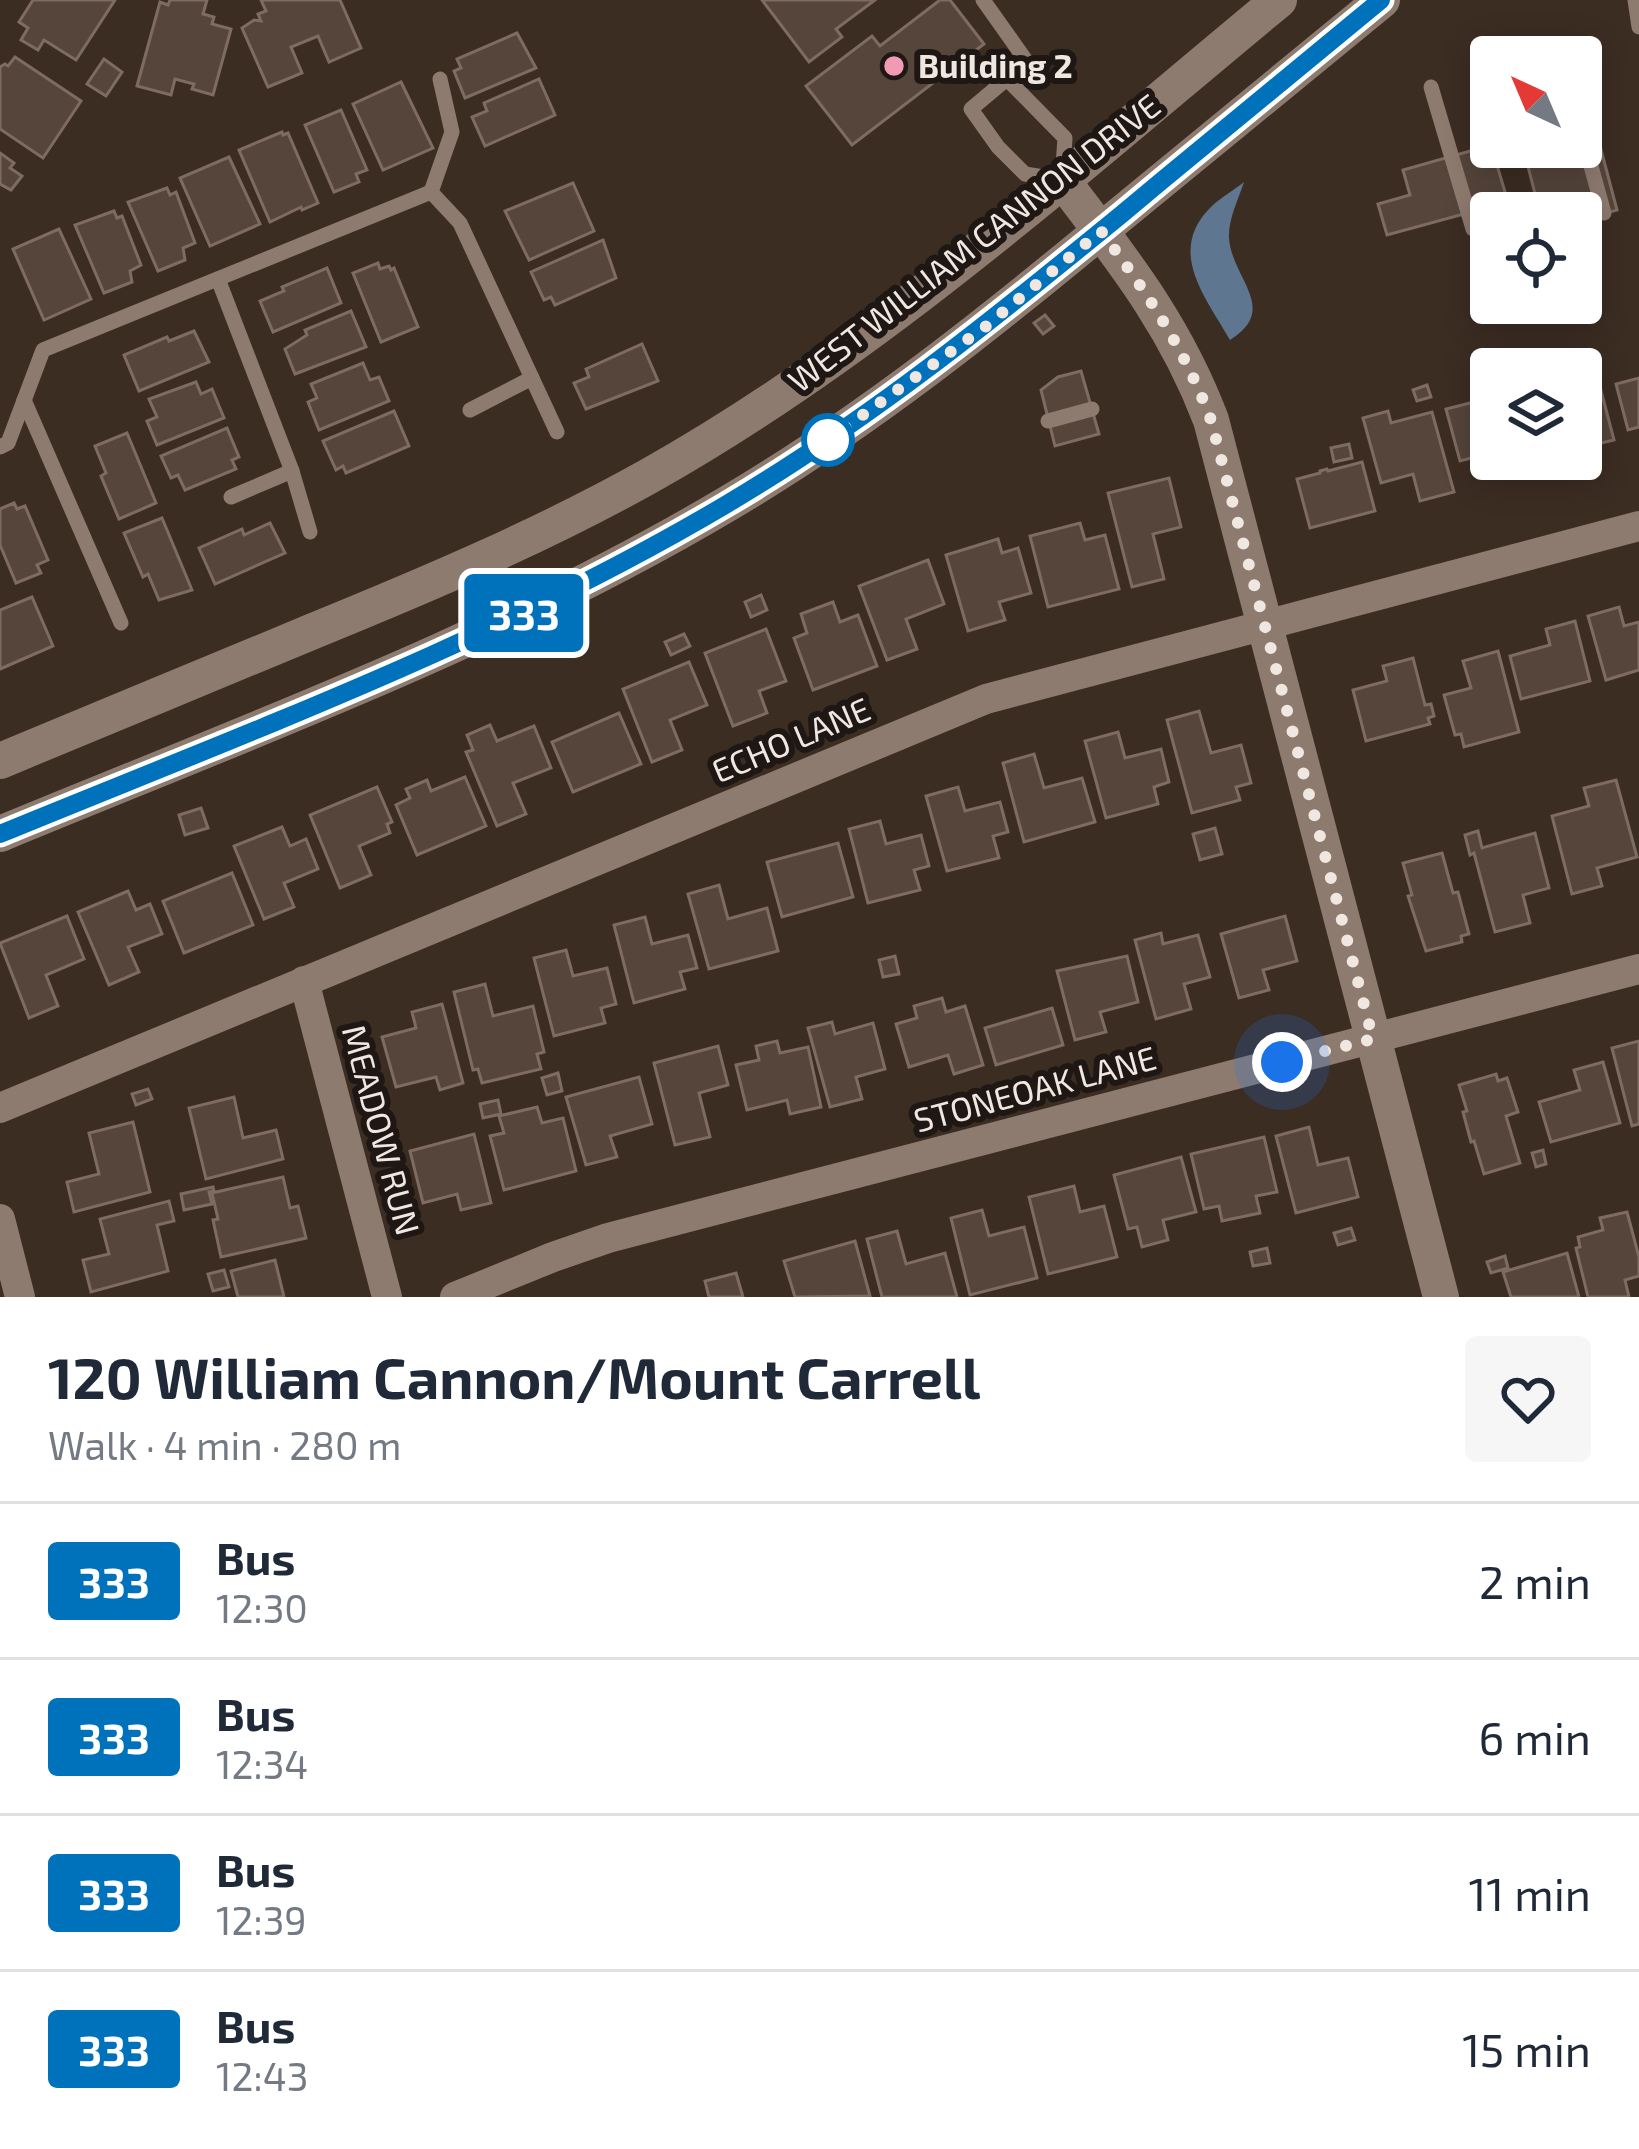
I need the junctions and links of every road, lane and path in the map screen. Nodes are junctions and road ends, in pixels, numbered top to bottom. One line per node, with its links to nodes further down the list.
1 (983, 0): 6 (lane)
2 (1279, 0): 10 (main road, WEST WILLIAM CANNON DRIVE)
3 (1382, 0): 14 (main road, WEST WILLIAM CANNON DRIVE)
4 (1635, 0): 5 (lane)
5 (1639, 27)
6 (1006, 78): 10 (lane); 10 (lane)
7 (440, 79): 11 (lane)
8 (1431, 87): 13 (lane)
9 (1591, 168): 12 (lane)
10 (1062, 180): 14 (main road); 29 (main road, WEST WILLIAM CANNON DRIVE)
11 (431, 193): 15 (lane); 16 (lane)
12 (1604, 214)
13 (1470, 220)
14 (1101, 231): 28 (main road); 30 (main road, WEST WILLIAM CANNON DRIVE)
15 (218, 279): 17 (lane); 23 (lane)
16 (532, 378): 18 (lane); 21 (lane)
17 (24, 400): 22 (lane); 27 (lane)
18 (470, 410)
19 (1092, 410): 20 (lane)
20 (1048, 421)
21 (557, 432)
22 (0, 447)
23 (292, 471): 24 (lane); 26 (lane)
24 (231, 497)
25 (1639, 526): 28 (street, ECHO LANE)
26 (310, 532)
27 (121, 622)
28 (1266, 624): 32 (street, ECHO LANE); 33 (main road)
29 (0, 761)
30 (0, 834)
31 (1639, 969): 33 (street, STONEOAK LANE)
32 (304, 982): 34 (street, ECHO LANE); 37 (street, MEADOW RUN)
33 (1373, 1039): 38 (street, STONEOAK LANE); 39 (main road)
34 (0, 1108)
35 (0, 1219): 36 (street)
36 (20, 1297)
37 (387, 1297)
38 (454, 1297)
39 (1441, 1297)

